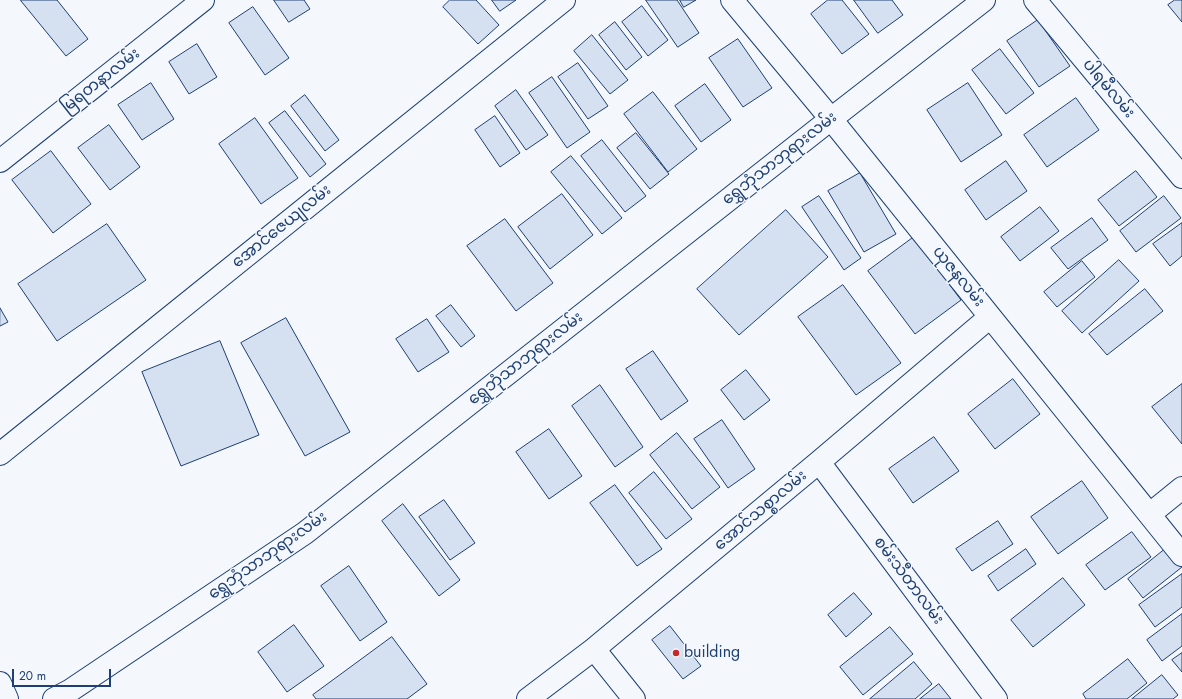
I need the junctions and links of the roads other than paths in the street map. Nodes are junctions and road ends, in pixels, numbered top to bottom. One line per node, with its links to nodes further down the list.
1 (203, 0): 7 (street, မြရတနာလမ်း)
2 (564, 0): 10 (street, အောင်ဇေယျလမ်း)
3 (732, 0): 6 (street, ယုဇနလမ်း)
4 (984, 0): 6 (street, ရွှေဘုံသာဘုရားလမ်း)
5 (1035, 0): 8 (street, ပါရမီလမ်း)
6 (831, 119): 9 (street, ယုဇနလမ်း); 18 (street, ရွှေဘုံသာဘုရားလမ်း)
7 (0, 161)
8 (1182, 177)
9 (990, 317): 11 (street, အောင်သစ္စာလမ်း); 13 (street, ယုဇနလမ်း)
10 (0, 454)
11 (819, 462): 15 (street, အောင်သစ္စာလမ်း); 21 (street, စမ်းသီတာလမ်း)
12 (1182, 488): 13 (street)
13 (1150, 514): 14 (street, ယုဇနလမ်း)
14 (1182, 554)
15 (594, 649): 19 (street, အောင်သစ္စာလမ်း); 20 (street)
16 (0, 683): 17 (street)
17 (7, 699)
18 (54, 699)
19 (528, 699)
20 (634, 699)
21 (996, 699)

